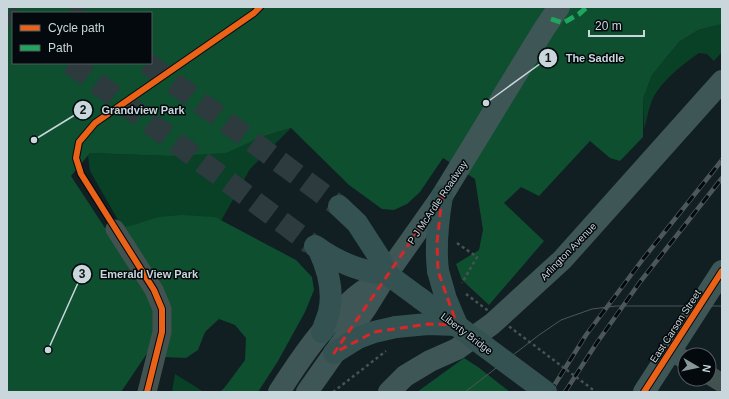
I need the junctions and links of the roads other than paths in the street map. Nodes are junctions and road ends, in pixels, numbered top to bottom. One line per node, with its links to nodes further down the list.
1 (559, 7): 3 (main road, P J McArdle Roadway)
2 (722, 81): 16 (main road, Arlington Avenue)
3 (442, 196): 7 (main road, P J McArdle Roadway); 8 (highway, bridge)
4 (338, 206): 7 (highway)
5 (115, 229): 13 (street)
6 (722, 271): 10 (main road, East Carson Street)
7 (387, 274): 8 (highway, Liberty Bridge, bridge); 9 (main road); 9 (highway); 11 (main road, P J McArdle Roadway)
8 (457, 325): 11 (highway, bridge); 17 (highway, Liberty Bridge, bridge)
9 (322, 332): 14 (main road)
10 (683, 347)
11 (334, 353): 15 (main road, P J McArdle Roadway)
12 (677, 357): 18 (main road, East Carson Street)
13 (147, 392)
14 (279, 392)
15 (307, 392)
16 (389, 392)
17 (546, 392)
18 (644, 392)

